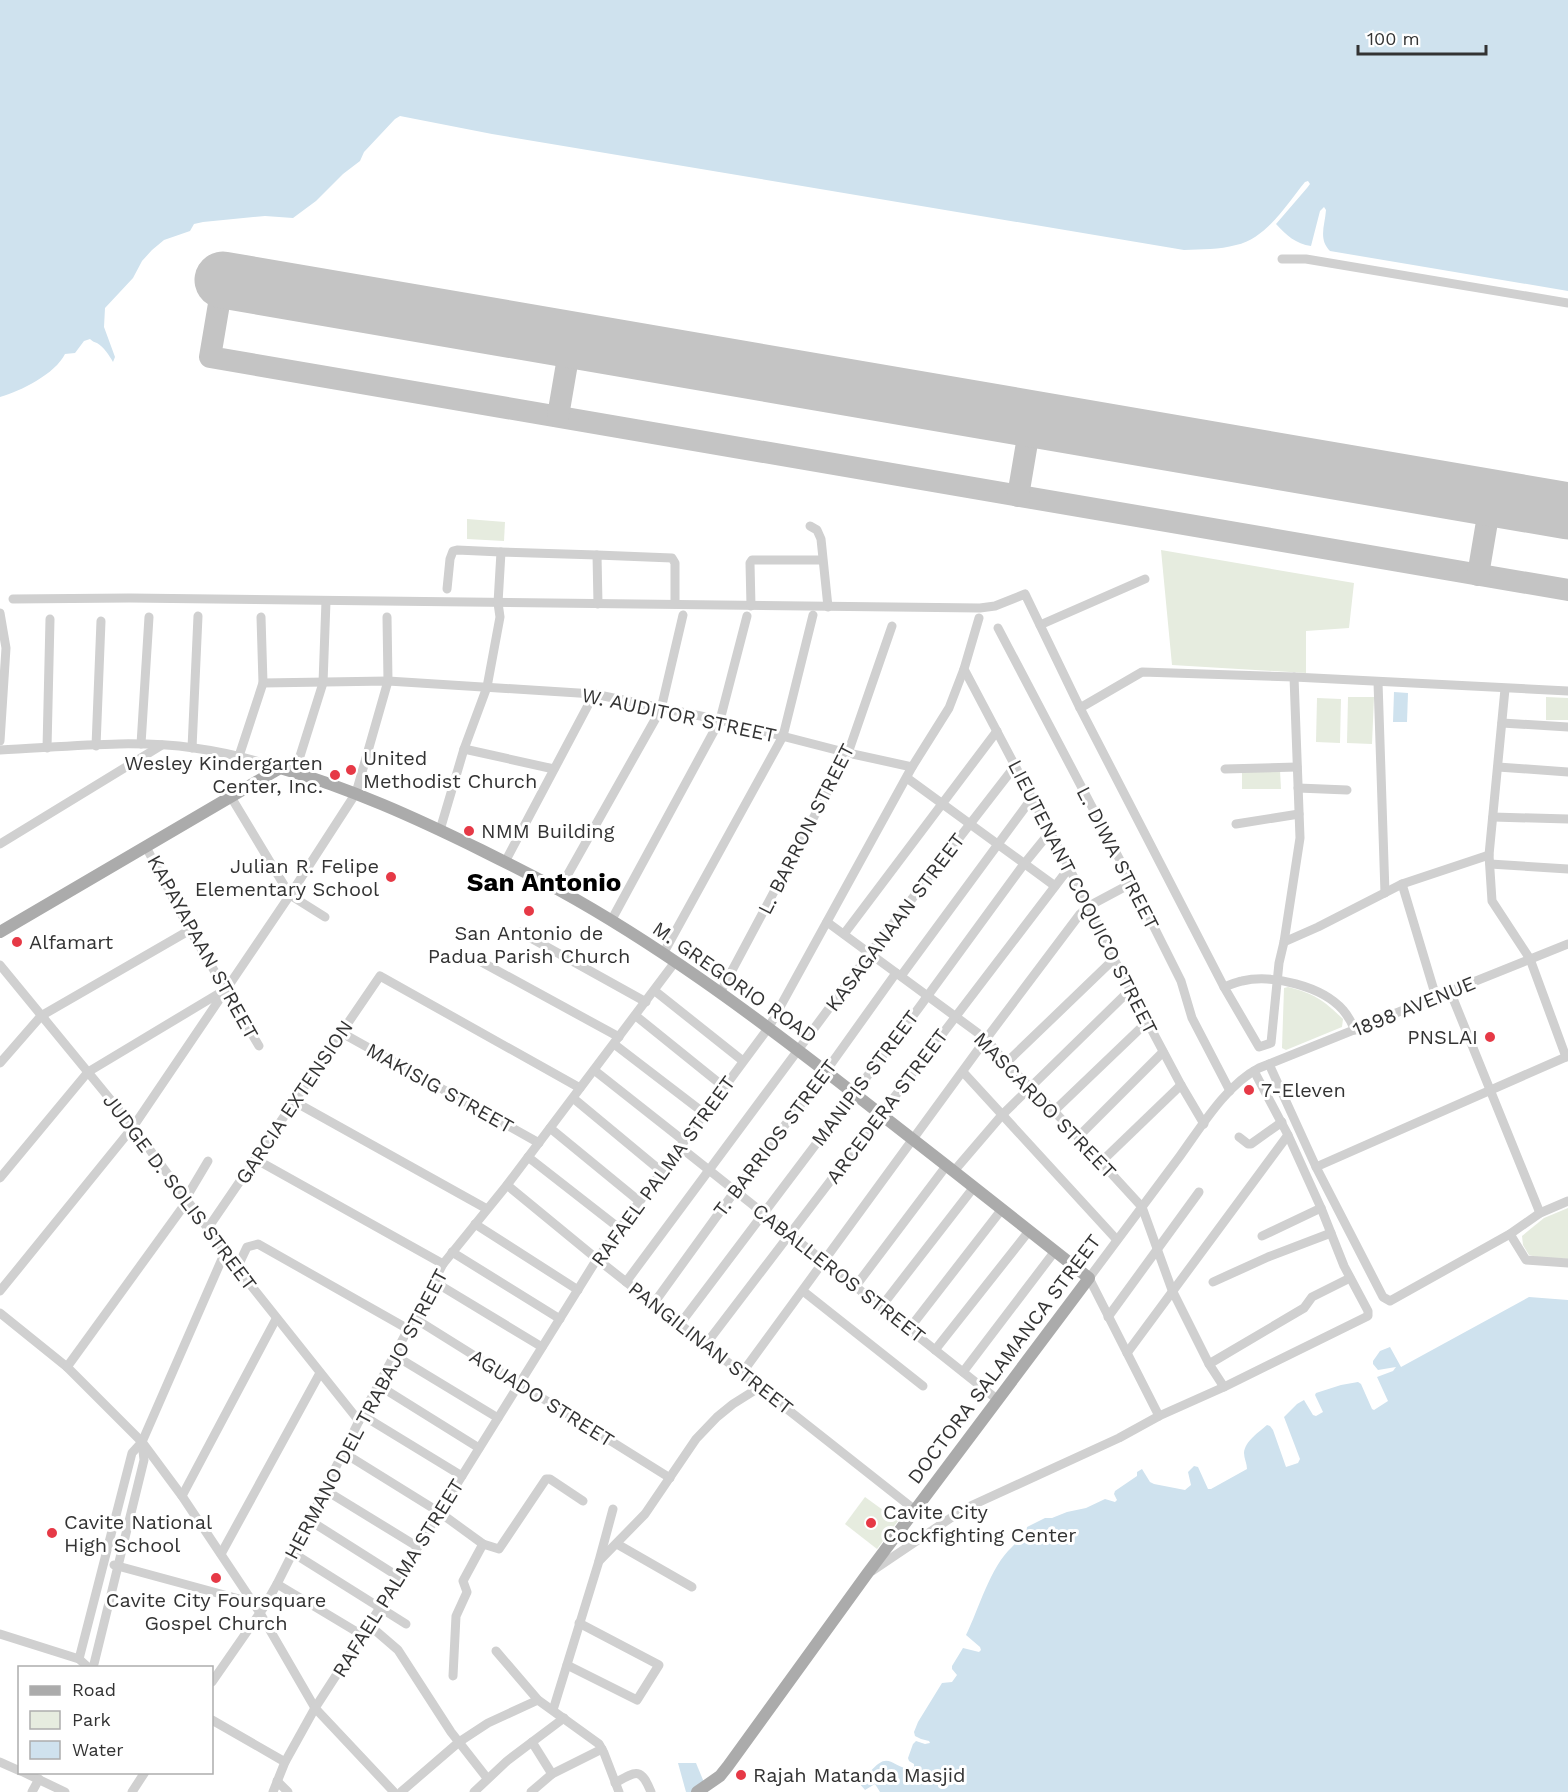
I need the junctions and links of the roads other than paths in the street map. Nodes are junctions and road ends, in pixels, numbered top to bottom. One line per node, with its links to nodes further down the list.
1 (1282, 259): 2 (street)
2 (1568, 303)
3 (810, 526): 6 (street)
4 (501, 552): 5 (street); 8 (street); 11 (street)
5 (597, 555): 12 (street); 13 (street)
6 (822, 560): 14 (street); 15 (street)
7 (1144, 579): 27 (street)
8 (447, 589)
9 (13, 599): 10 (street)
10 (326, 601): 11 (street); 35 (street)
11 (498, 603): 12 (street); 36 (street)
12 (598, 603): 13 (street)
13 (675, 604): 14 (street)
14 (751, 606): 15 (street)
15 (828, 607): 27 (street)
16 (0, 613): 47 (street)
17 (198, 615): 52 (street)
18 (683, 615): 41 (street)
19 (813, 615): 46 (street)
20 (747, 616): 42 (street)
21 (149, 617): 48 (street)
22 (261, 617): 34 (street)
23 (387, 617): 32 (street)
24 (979, 618): 30 (street, RAFAEL PALMA STREET)
25 (50, 619): 51 (street)
26 (101, 621): 49 (street)
27 (1040, 625): 40 (street)
28 (892, 626): 55 (street, L. BARRON STREET)
29 (998, 628): 88 (street, L. DIWA STREET)
30 (964, 669): 45 (street, LIEUTENANT COQUICO STREET); 60 (street, RAFAEL PALMA STREET)
31 (1294, 677): 33 (street); 40 (street); 58 (street)
32 (388, 681): 35 (street, W. AUDITOR STREET); 36 (street, W. AUDITOR STREET); 69 (street)
33 (1378, 682): 37 (street); 92 (street)
34 (263, 683): 35 (street, W. AUDITOR STREET); 56 (street)
35 (323, 683): 64 (street)
36 (488, 687): 39 (street, W. AUDITOR STREET); 53 (street)
37 (1505, 689): 38 (street); 43 (street)
38 (1568, 691)
39 (594, 694): 41 (street, W. AUDITOR STREET); 62 (street)
40 (1080, 708): 113 (street)
41 (661, 709): 42 (street, W. AUDITOR STREET); 91 (street)
42 (720, 720): 46 (street, W. AUDITOR STREET); 96 (street)
43 (1502, 723): 44 (street); 59 (street)
44 (1568, 727)
45 (997, 731): 57 (street, LIEUTENANT COQUICO STREET); 72 (street)
46 (783, 736): 55 (street, W. AUDITOR STREET); 105 (street)
47 (0, 741)
48 (141, 744): 49 (street, M. GREGORIO ROAD); 50 (street, M. GREGORIO ROAD)
49 (96, 746): 51 (street, M. GREGORIO ROAD)
50 (162, 746): 52 (street, M. GREGORIO ROAD); 80 (street)
51 (47, 748): 54 (street, M. GREGORIO ROAD)
52 (192, 748): 56 (street, M. GREGORIO ROAD)
53 (465, 749): 62 (street); 78 (street)
54 (0, 750)
55 (848, 753): 60 (street, W. AUDITOR STREET); 118 (street, L. BARRON STREET)
56 (239, 756): 61 (street, M. GREGORIO ROAD)
57 (1016, 766): 71 (street, LIEUTENANT COQUICO STREET); 76 (street, KASAGANAAN STREET)
58 (1297, 766): 63 (street); 67 (street)
59 (1498, 766): 65 (street); 74 (street)
60 (912, 767): 66 (street, RAFAEL PALMA STREET)
61 (280, 768): 64 (main road, M. GREGORIO ROAD); 70 (main road)
62 (554, 769): 84 (street)
63 (1225, 769)
64 (295, 772): 69 (main road, M. GREGORIO ROAD)
65 (1568, 772)
66 (907, 778): 72 (street); 97 (street, RAFAEL PALMA STREET)
67 (1298, 788): 68 (street); 73 (street)
68 (1347, 790)
69 (356, 794): 78 (main road, M. GREGORIO ROAD); 93 (street)
70 (231, 797): 82 (main road); 93 (street)
71 (1032, 798): 79 (street, LIEUTENANT COQUICO STREET); 81 (street, T. BARRIOS STREET)
72 (941, 803): 76 (street); 101 (street)
73 (1299, 814): 77 (street); 102 (street)
74 (1493, 817): 75 (street); 83 (street)
75 (1568, 819)
76 (969, 824): 81 (street); 104 (street, KASAGANAAN STREET)
77 (1236, 824)
78 (440, 830): 84 (main road, M. GREGORIO ROAD)
79 (1050, 832): 85 (street, MANIPIS STREET); 86 (street, LIEUTENANT COQUICO STREET)
80 (0, 844)
81 (997, 844): 85 (street); 111 (street, T. BARRIOS STREET)
82 (146, 847): 98 (street, KAPAYAPAAN STREET); 99 (main road)
83 (1490, 860): 87 (street); 89 (street); 108 (street)
84 (505, 862): 91 (main road, M. GREGORIO ROAD)
85 (1024, 864): 90 (street); 119 (street, MANIPIS STREET)
86 (1069, 868): 90 (street, ARCEDERA STREET); 94 (street, LIEUTENANT COQUICO STREET)
87 (1568, 869)
88 (1132, 883): 94 (street); 148 (street, L. DIWA STREET)
89 (1402, 884): 92 (street); 120 (street)
90 (1055, 886): 124 (street, ARCEDERA STREET)
91 (559, 890): 96 (main road, M. GREGORIO ROAD)
92 (1385, 892): 102 (street)
93 (290, 895): 95 (street); 114 (street)
94 (1089, 906): 107 (street, LIEUTENANT COQUICO STREET); 129 (street)
95 (325, 917)
96 (611, 921): 105 (main road, M. GREGORIO ROAD)
97 (827, 922): 101 (street, MASCARDO STREET); 126 (street, RAFAEL PALMA STREET)
98 (190, 930): 114 (street, KAPAYAPAAN STREET); 122 (street)
99 (0, 932)
100 (520, 932): 121 (street)
101 (844, 934): 104 (street, MASCARDO STREET)
102 (1284, 942): 112 (street)
103 (1568, 944): 108 (street, 1898 AVENUE)
104 (870, 953): 111 (street, MASCARDO STREET); 132 (street, KASAGANAAN STREET)
105 (663, 954): 109 (main road, M. GREGORIO ROAD)
106 (476, 959): 130 (street)
107 (1114, 959): 115 (street, LIEUTENANT COQUICO STREET); 137 (street)
108 (1530, 959): 117 (street, 1898 AVENUE); 134 (street)
109 (675, 962): 116 (street, HERMANO DEL TRABAJO STREET); 118 (main road, M. GREGORIO ROAD)
110 (0, 965): 122 (street, JUDGE D. SOLIS STREET)
111 (898, 974): 119 (street, MASCARDO STREET); 141 (street, T. BARRIOS STREET)
112 (1277, 980): 113 (street); 113 (street); 127 (street)
113 (1224, 987)
114 (226, 989): 131 (street, KAPAYAPAAN STREET); 142 (street); 159 (street)
115 (1130, 990): 125 (street, LIEUTENANT COQUICO STREET); 146 (street)
116 (655, 991): 121 (street, HERMANO DEL TRABAJO STREET); 135 (street)
117 (1450, 991): 120 (street, 1898 AVENUE); 149 (street)
118 (720, 993): 126 (main road, M. GREGORIO ROAD)
119 (927, 995): 124 (street, MASCARDO STREET); 150 (street, MANIPIS STREET)
120 (1436, 997): 127 (street, 1898 AVENUE)
121 (646, 1002): 123 (street, HERMANO DEL TRABAJO STREET)
122 (41, 1016): 136 (street); 142 (street, JUDGE D. SOLIS STREET)
123 (636, 1016): 130 (street, HERMANO DEL TRABAJO STREET); 145 (street)
124 (955, 1016): 129 (street, MASCARDO STREET); 155 (street, ARCEDERA STREET)
125 (1147, 1022): 133 (street, LIEUTENANT COQUICO STREET); 153 (street)
126 (769, 1027): 132 (main road, M. GREGORIO ROAD); 135 (street, RAFAEL PALMA STREET)
127 (1355, 1030): 138 (street, 1898 AVENUE)
128 (342, 1033): 147 (street, GARCIA EXTENSION); 152 (street, GARCIA EXTENSION); 165 (street, MAKISIG STREET)
129 (986, 1039): 137 (street, MASCARDO STREET); 143 (street)
130 (617, 1040): 140 (street, HERMANO DEL TRABAJO STREET); 154 (street)
131 (259, 1046)
132 (798, 1050): 141 (main road, M. GREGORIO ROAD); 173 (street, KASAGANAAN STREET)
133 (1163, 1052): 144 (street, LIEUTENANT COQUICO STREET); 162 (street)
134 (1567, 1056): 149 (street)
135 (743, 1061): 145 (street, RAFAEL PALMA STREET)
136 (0, 1063)
137 (1006, 1063): 146 (street, MASCARDO STREET)
138 (1269, 1064): 139 (street, 1898 AVENUE); 171 (street)
139 (1257, 1070): 148 (street, DOCTORA SALAMANCA STREET); 157 (street)
140 (594, 1071): 147 (street, HERMANO DEL TRABAJO STREET); 166 (street, CABALLEROS STREET)
141 (826, 1071): 150 (main road, M. GREGORIO ROAD); 178 (street, T. BARRIOS STREET)
142 (88, 1072): 159 (street, JUDGE D. SOLIS STREET); 175 (street)
143 (963, 1072): 156 (street); 164 (street)
144 (1181, 1085): 158 (street, LIEUTENANT COQUICO STREET); 170 (street)
145 (724, 1087): 154 (street, RAFAEL PALMA STREET)
146 (1030, 1087): 153 (street, MASCARDO STREET); 156 (street)
147 (580, 1088): 151 (street, HERMANO DEL TRABAJO STREET)
148 (1230, 1091): 158 (street, DOCTORA SALAMANCA STREET)
149 (1490, 1091): 171 (street); 187 (street)
150 (854, 1093): 155 (main road, M. GREGORIO ROAD); 188 (street, MANIPIS STREET)
151 (573, 1098): 160 (street, HERMANO DEL TRABAJO STREET); 174 (street)
152 (295, 1101): 168 (street, GARCIA EXTENSION); 185 (street)
153 (1054, 1111): 162 (street, MASCARDO STREET)
154 (704, 1113): 166 (street, RAFAEL PALMA STREET)
155 (882, 1114): 164 (main road, M. GREGORIO ROAD); 194 (street, ARCEDERA STREET)
156 (1002, 1114): 172 (street); 197 (street)
157 (1282, 1122): 161 (street); 163 (street)
158 (1204, 1124): 183 (street, DOCTORA SALAMANCA STREET)
159 (133, 1127): 180 (street, JUDGE D. SOLIS STREET); 215 (street)
160 (550, 1128): 165 (street, HERMANO DEL TRABAJO STREET); 181 (street)
161 (1288, 1135): 184 (street); 214 (street)
162 (1078, 1137): 170 (street, MASCARDO STREET)
163 (1239, 1137)
164 (914, 1139): 172 (main road, M. GREGORIO ROAD); 203 (street)
165 (538, 1143): 167 (street, HERMANO DEL TRABAJO STREET)
166 (682, 1144): 173 (street, CABALLEROS STREET); 174 (street, RAFAEL PALMA STREET)
167 (528, 1157): 176 (street, HERMANO DEL TRABAJO STREET); 191 (street)
168 (255, 1159): 190 (street, GARCIA EXTENSION); 205 (street)
169 (208, 1161): 180 (street)
170 (1101, 1162): 183 (street, MASCARDO STREET)
171 (1316, 1167): 195 (street)
172 (950, 1168): 177 (main road, M. GREGORIO ROAD); 212 (street)
173 (709, 1170): 178 (street, CABALLEROS STREET); 210 (street, KASAGANAAN STREET)
174 (661, 1171): 181 (street, RAFAEL PALMA STREET)
175 (0, 1178)
176 (507, 1185): 185 (street, HERMANO DEL TRABAJO STREET); 202 (street, PANGILINAN STREET)
177 (974, 1187): 186 (main road, M. GREGORIO ROAD); 218 (street)
178 (735, 1191): 188 (street, CABALLEROS STREET); 217 (street, T. BARRIOS STREET)
179 (1199, 1192): 199 (street)
180 (187, 1199): 190 (street, JUDGE D. SOLIS STREET); 233 (street)
181 (639, 1201): 191 (street, RAFAEL PALMA STREET)
182 (1568, 1201): 187 (street)
183 (1142, 1207): 197 (street, DOCTORA SALAMANCA STREET); 199 (street)
184 (1321, 1208): 193 (street); 196 (street)
185 (487, 1209): 189 (street, HERMANO DEL TRABAJO STREET)
186 (1002, 1209): 192 (main road, M. GREGORIO ROAD); 226 (street)
187 (1540, 1213): 195 (street)
188 (764, 1214): 194 (street, CABALLEROS STREET); 224 (street, MANIPIS STREET)
189 (475, 1224): 201 (street, HERMANO DEL TRABAJO STREET); 213 (street)
190 (208, 1228): 200 (street, JUDGE D. SOLIS STREET)
191 (619, 1228): 202 (street, RAFAEL PALMA STREET)
192 (1029, 1231): 198 (main road, M. GREGORIO ROAD); 229 (street)
193 (1331, 1233): 208 (street); 211 (street)
194 (790, 1234): 203 (street, CABALLEROS STREET); 227 (street, ARCEDERA STREET)
195 (1510, 1234): 204 (street)
196 (1262, 1236)
197 (1117, 1240): 207 (street, DOCTORA SALAMANCA STREET)
198 (1055, 1251): 207 (main road, M. GREGORIO ROAD); 234 (street)
199 (1157, 1251): 214 (street); 220 (street)
200 (225, 1252): 206 (street, JUDGE D. SOLIS STREET); 246 (street)
201 (452, 1252): 205 (street, HERMANO DEL TRABAJO STREET); 223 (street)
202 (597, 1259): 210 (street, PANGILINAN STREET); 213 (street, RAFAEL PALMA STREET)
203 (824, 1262): 212 (street, CABALLEROS STREET); 216 (street)
204 (1568, 1263)
205 (443, 1264): 209 (street, HERMANO DEL TRABAJO STREET)
206 (237, 1268): 222 (street, JUDGE D. SOLIS STREET); 225 (street)
207 (1089, 1278): 220 (street); 242 (main road, DOCTORA SALAMANCA STREET)
208 (1350, 1278): 232 (street); 241 (street)
209 (433, 1281): 221 (street, HERMANO DEL TRABAJO STREET); 228 (street)
210 (627, 1282): 217 (street, PANGILINAN STREET)
211 (1214, 1282)
212 (855, 1287): 218 (street, CABALLEROS STREET)
213 (578, 1290): 223 (street, RAFAEL PALMA STREET)
214 (1172, 1290): 230 (street); 232 (street)
215 (0, 1291)
216 (802, 1291): 236 (street); 239 (street)
217 (654, 1304): 224 (street, PANGILINAN STREET)
218 (881, 1307): 226 (street, CABALLEROS STREET)
219 (0, 1313): 233 (street)
220 (1108, 1317): 230 (street)
221 (414, 1318): 225 (street, HERMANO DEL TRABAJO STREET); 237 (street, AGUADO STREET)
222 (276, 1319): 235 (street, JUDGE D. SOLIS STREET); 252 (street)
223 (560, 1319): 228 (street, RAFAEL PALMA STREET)
224 (680, 1324): 227 (street, PANGILINAN STREET)
225 (408, 1329): 231 (street, HERMANO DEL TRABAJO STREET)
226 (909, 1329): 229 (street, CABALLEROS STREET)
227 (706, 1344): 236 (street, PANGILINAN STREET)
228 (542, 1347): 237 (street, RAFAEL PALMA STREET)
229 (935, 1350): 234 (street, CABALLEROS STREET)
230 (1127, 1353): 243 (street)
231 (394, 1355): 238 (street, HERMANO DEL TRABAJO STREET); 245 (street)
232 (1209, 1364): 241 (street)
233 (67, 1367): 246 (street)
234 (963, 1372): 242 (street, CABALLEROS STREET)
235 (320, 1373): 244 (street, JUDGE D. SOLIS STREET); 262 (street)
236 (742, 1373): 240 (street, PANGILINAN STREET)
237 (519, 1383): 245 (street, RAFAEL PALMA STREET); 250 (street, AGUADO STREET)
238 (378, 1385): 244 (street, HERMANO DEL TRABAJO STREET); 247 (street)
239 (922, 1386)
240 (760, 1387): 250 (street); 255 (street, PANGILINAN STREET)
241 (1224, 1387): 243 (street)
242 (998, 1400): 255 (main road, DOCTORA SALAMANCA STREET)
243 (1159, 1416): 266 (street)
244 (360, 1418): 248 (street, HERMANO DEL TRABAJO STREET); 249 (street, JUDGE D. SOLIS STREET)
245 (498, 1418): 247 (street, RAFAEL PALMA STREET)
246 (142, 1442): 252 (street); 264 (street); 265 (street)
247 (479, 1448): 249 (street, RAFAEL PALMA STREET)
248 (344, 1452): 251 (street, HERMANO DEL TRABAJO STREET); 256 (street)
249 (462, 1476): 256 (street, RAFAEL PALMA STREET)
250 (670, 1478): 259 (street)
251 (325, 1490): 257 (street, HERMANO DEL TRABAJO STREET); 260 (street)
252 (182, 1496): 262 (street)
253 (583, 1501): 258 (street)
254 (613, 1509): 263 (street)
255 (915, 1510): 266 (main road, DOCTORA SALAMANCA STREET)
256 (439, 1512): 258 (street); 260 (street, RAFAEL PALMA STREET)
257 (309, 1520): 261 (street, HERMANO DEL TRABAJO STREET); 267 (street)
258 (483, 1544): 283 (street)
259 (616, 1544): 263 (street); 269 (street)
260 (418, 1547): 267 (street, RAFAEL PALMA STREET)
261 (293, 1553): 268 (street, HERMANO DEL TRABAJO STREET); 271 (street)
262 (221, 1554): 270 (street)
263 (599, 1561): 273 (street)
264 (103, 1563): 265 (street); 279 (street)
265 (118, 1566): 270 (street); 282 (street)
266 (867, 1574): 314 (main road, DOCTORA SALAMANCA STREET)
267 (399, 1577): 271 (street, RAFAEL PALMA STREET)
268 (277, 1584): 272 (street, HERMANO DEL TRABAJO STREET); 277 (street)
269 (692, 1587)
270 (254, 1603): 272 (street)
271 (381, 1606): 274 (street, RAFAEL PALMA STREET); 275 (street)
272 (260, 1613): 284 (street, HERMANO DEL TRABAJO STREET); 286 (street)
273 (579, 1623): 280 (street); 280 (street)
274 (369, 1624): 277 (street, RAFAEL PALMA STREET); 290 (street)
275 (406, 1624)
276 (0, 1634): 279 (street)
277 (362, 1635): 286 (street, RAFAEL PALMA STREET)
278 (495, 1651): 285 (street)
279 (80, 1659): 281 (street)
280 (567, 1665): 287 (street)
281 (87, 1666)
282 (93, 1666)
283 (453, 1676)
284 (213, 1681)
285 (538, 1700): 287 (street); 290 (street)
286 (315, 1708): 294 (street, RAFAEL PALMA STREET); 309 (street)
287 (553, 1710): 288 (street)
288 (564, 1718): 291 (street); 292 (street)
289 (213, 1721): 294 (street)
290 (459, 1742): 300 (street); 310 (street)
291 (532, 1742): 299 (street); 300 (street)
292 (602, 1749): 299 (street); 303 (street)
293 (0, 1762): 295 (street)
294 (285, 1762): 302 (street, RAFAEL PALMA STREET)
295 (18, 1770)
296 (26, 1774): 301 (street)
297 (48, 1774): 301 (street)
298 (144, 1774): 306 (street)
299 (552, 1774): 312 (street)
300 (487, 1778): 311 (street)
301 (42, 1781): 304 (street); 305 (street)
302 (277, 1781): 307 (street, RAFAEL PALMA STREET); 308 (street)
303 (616, 1789): 313 (street)
304 (32, 1792)
305 (65, 1792)
306 (132, 1792)
307 (273, 1792)
308 (288, 1792)
309 (394, 1792)
310 (401, 1792)
311 (474, 1792)
312 (531, 1792)
313 (651, 1792)
314 (697, 1792)

